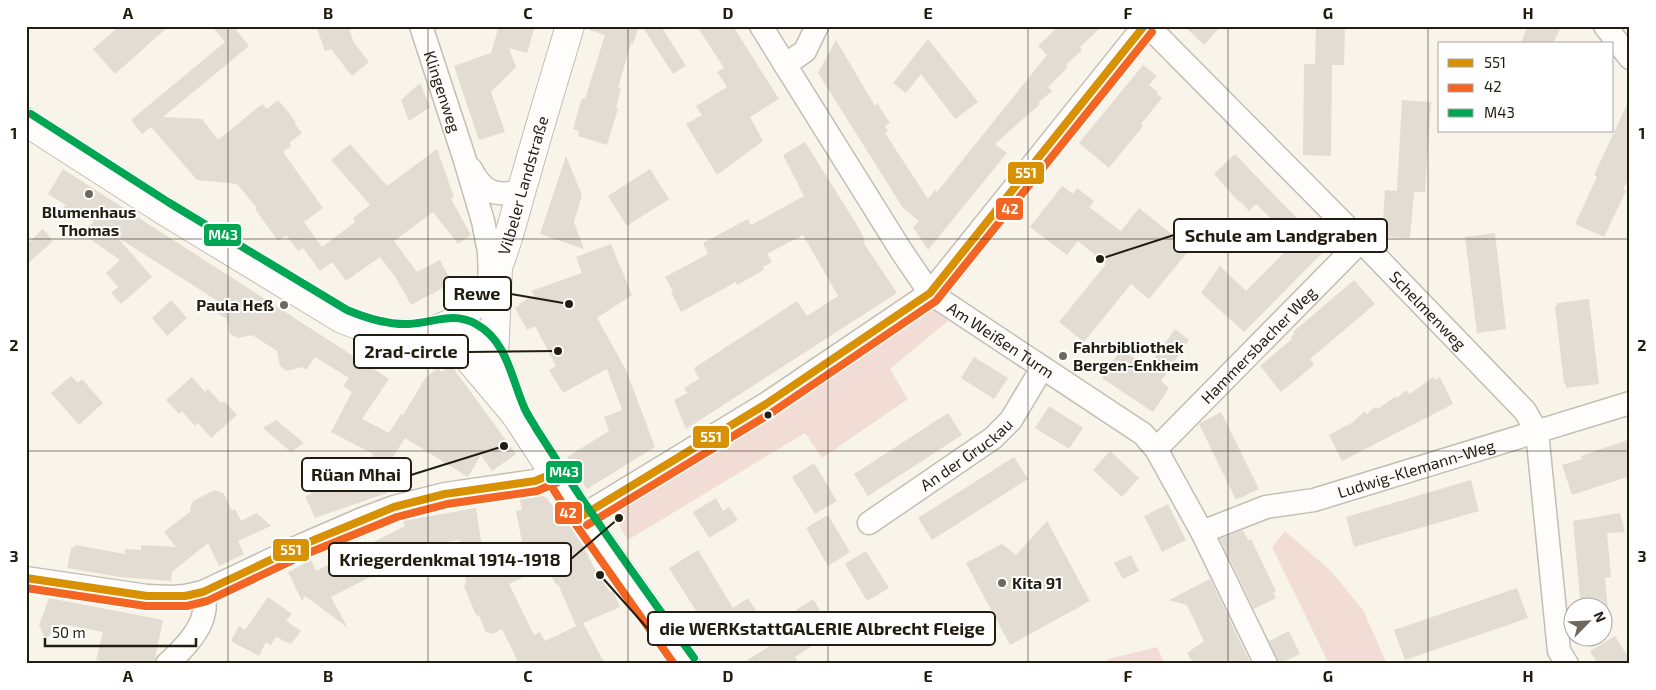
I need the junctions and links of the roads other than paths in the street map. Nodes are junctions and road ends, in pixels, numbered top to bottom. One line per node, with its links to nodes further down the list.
1 (421, 26): 10 (street, Klingenweg)
2 (570, 26): 11 (main road, Vilbeler Landstraße)
3 (761, 26): 8 (street, Am Weißen Turm)
4 (817, 26): 8 (street)
5 (1146, 26): 12 (street, Schelmenweg); 14 (street)
6 (1605, 26): 7 (street)
7 (1630, 58)
8 (785, 65): 14 (street, Am Weißen Turm)
9 (26, 122): 15 (main road, Vilbeler Landstraße)
10 (464, 157): 11 (street, Klingenweg); 13 (street, Klingenweg)
11 (521, 191): 13 (main road, Vilbeler Landstraße)
12 (1362, 241): 20 (street, Schelmenweg); 21 (street, Hammersbacher Weg)
13 (494, 276): 15 (main road, Vilbeler Landstraße); 16 (main road)
14 (930, 293): 17 (street, Am Weißen Turm); 23 (street)
15 (448, 326): 16 (main road); 19 (main road)
16 (494, 357): 19 (main road)
17 (1042, 368): 21 (street, Am Weißen Turm); 24 (street, An der Gruckau)
18 (1630, 403): 20 (street, Ludwig-Klemann-Weg)
19 (516, 414): 22 (main road)
20 (1536, 432): 25 (street, Ludwig-Klemann-Weg); 31 (street, Schelmenweg)
21 (1156, 449): 25 (street, Am Weißen Turm)
22 (554, 473): 23 (main road); 27 (street)
23 (582, 516): 29 (main road)
24 (869, 523)
25 (1202, 532): 30 (street, Am Weißen Turm)
26 (26, 578): 27 (street)
27 (203, 592): 28 (street)
28 (167, 664)
29 (686, 664)
30 (1266, 664)
31 (1567, 664)

